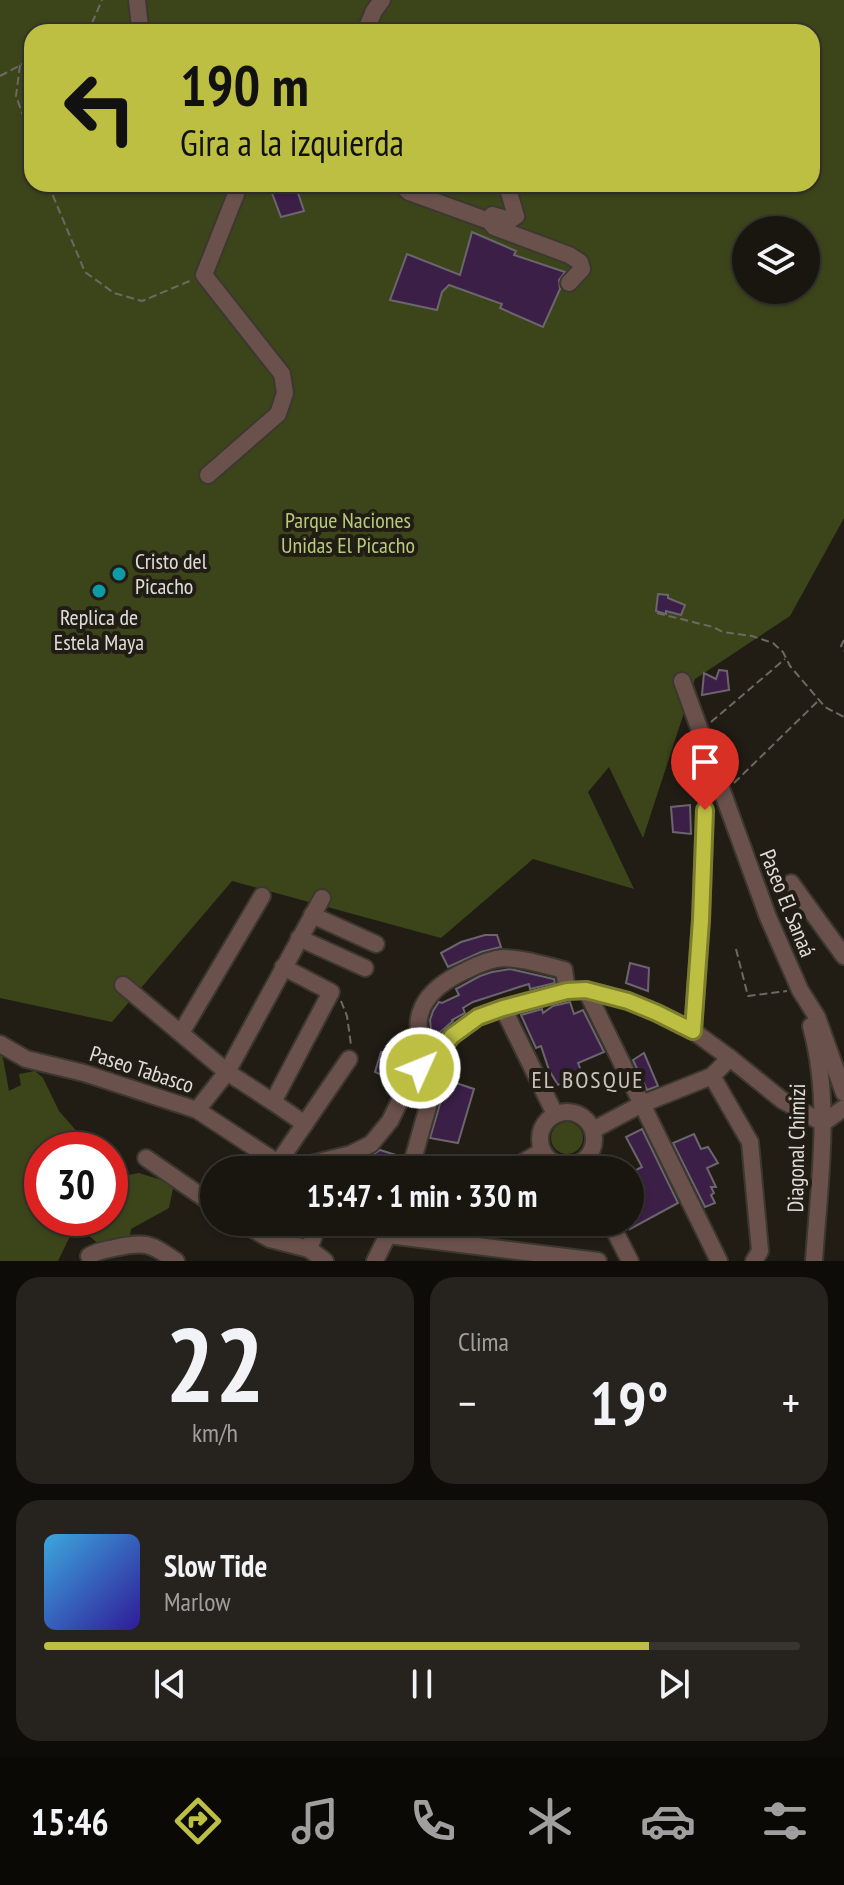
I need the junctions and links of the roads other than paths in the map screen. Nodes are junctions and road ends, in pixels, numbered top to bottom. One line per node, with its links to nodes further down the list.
1 (137, 0): 3 (street)
2 (382, 0): 4 (street)
3 (140, 24)
4 (368, 24)
5 (236, 192): 10 (street)
6 (409, 192): 8 (street)
7 (509, 192): 8 (street)
8 (489, 221): 9 (street)
9 (569, 283)
10 (208, 475)
11 (682, 681): 24 (street, Paseo El Sanaá)
12 (705, 810): 27 (street)
13 (791, 883): 19 (street)
14 (262, 896): 28 (street)
15 (322, 898): 16 (street)
16 (312, 915): 17 (street); 18 (street)
17 (299, 938): 20 (street); 21 (street)
18 (376, 944)
19 (844, 956)
20 (283, 967): 33 (street); 36 (street)
21 (365, 968)
22 (123, 985): 28 (street)
23 (586, 990): 25 (street); 27 (street); 37 (street)
24 (800, 990): 35 (street, Paseo El Sanaá); 41 (street, Diagonal Chimizi)
25 (567, 991): 26 (street); 30 (street)
26 (503, 1008): 30 (street); 40 (street)
27 (693, 1031): 31 (street)
28 (181, 1033): 33 (street)
29 (0, 1044): 39 (street, Paseo Tabasco)
30 (436, 1056): 47 (street); 48 (street)
31 (730, 1058): 34 (street); 41 (street)
32 (349, 1059): 42 (street)
33 (227, 1072): 36 (street); 39 (street)
34 (712, 1076): 37 (street); 68 (street)
35 (844, 1093)
36 (273, 1102): 42 (street)
37 (642, 1104): 43 (street); 67 (street)
38 (844, 1108): 41 (street)
39 (197, 1110): 45 (street, Paseo Tabasco)
40 (555, 1114): 43 (street); 44 (street)
41 (823, 1123): 69 (street, Diagonal Chimizi)
42 (305, 1124): 46 (street)
43 (593, 1130): 51 (street)
44 (542, 1151): 49 (street); 50 (street)
45 (267, 1156)
46 (283, 1156)
47 (353, 1156)
48 (414, 1156)
49 (534, 1156)
50 (546, 1156)
51 (588, 1156)
52 (146, 1158): 53 (street)
53 (200, 1195)
54 (265, 1236): 59 (street)
55 (314, 1236): 59 (street)
56 (390, 1236): 64 (street)
57 (419, 1236): 60 (street)
58 (617, 1236): 66 (street)
59 (309, 1249): 63 (street)
60 (528, 1257): 65 (street)
61 (89, 1259): 62 (street)
62 (176, 1261)
63 (325, 1261)
64 (375, 1261)
65 (598, 1261)
66 (630, 1261)
67 (719, 1261)
68 (754, 1261)
69 (814, 1261)

